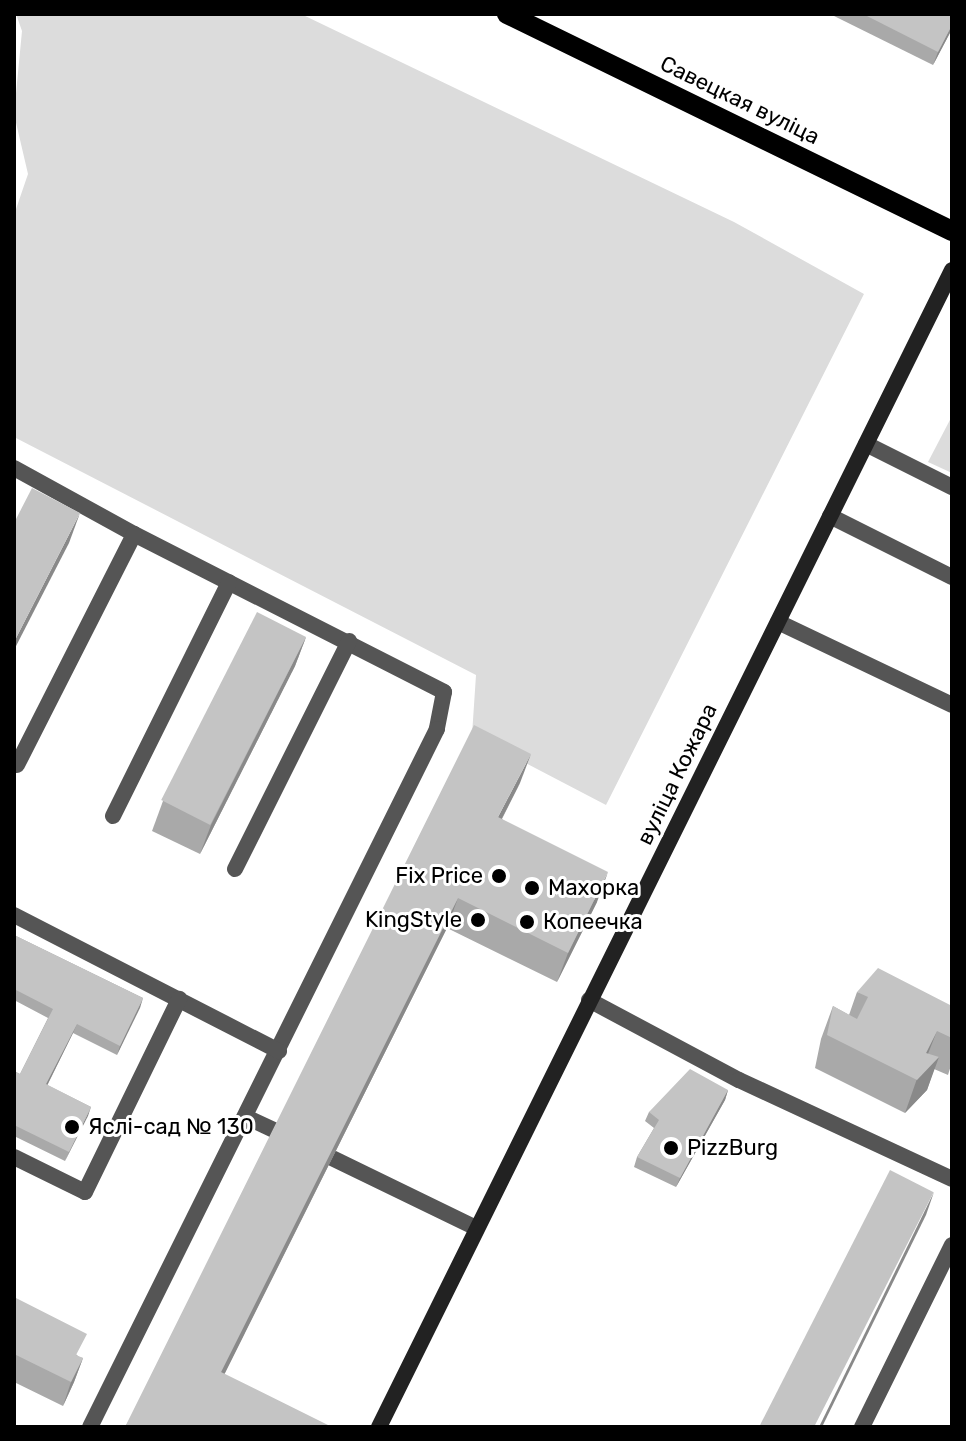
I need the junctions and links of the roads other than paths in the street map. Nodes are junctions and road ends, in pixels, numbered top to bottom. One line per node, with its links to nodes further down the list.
1 (507, 14): 2 (main road, Савецкая вуліца)
2 (952, 231)
3 (952, 270): 4 (main road, вуліца Кожара)
4 (866, 444): 6 (lane); 7 (main road, вуліца Кожара)
5 (14, 468): 8 (lane)
6 (952, 487)
7 (830, 516): 9 (lane); 11 (main road, вуліца Кожара)
8 (134, 534): 10 (lane); 14 (lane)
9 (952, 577)
10 (229, 582): 12 (lane); 15 (lane)
11 (778, 622): 13 (lane); 19 (main road, вуліца Кожара)
12 (349, 641): 16 (lane); 20 (lane)
13 (952, 705)
14 (17, 765)
15 (113, 816)
16 (235, 869)
17 (14, 915): 18 (lane)
18 (179, 999): 20 (lane); 23 (lane)
19 (589, 1000): 25 (lane); 26 (main road, вуліца Кожара)
20 (279, 1051): 21 (lane)
21 (246, 1117): 22 (lane); 28 (lane)
22 (276, 1131)
23 (14, 1157)
24 (332, 1158): 26 (lane)
25 (952, 1179)
26 (476, 1228): 29 (main road, вуліца Кожара)
27 (952, 1245): 30 (lane)
28 (90, 1427)
29 (379, 1427)
30 (862, 1427)

